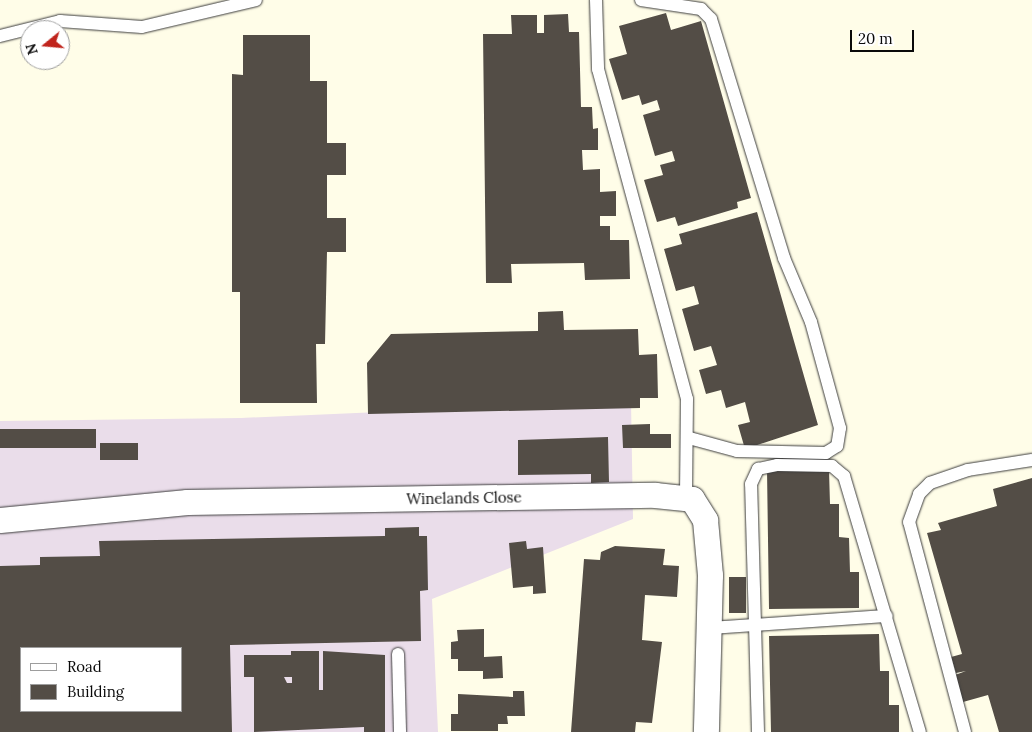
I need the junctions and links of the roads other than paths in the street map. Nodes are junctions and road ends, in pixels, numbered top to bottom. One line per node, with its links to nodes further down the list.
1 (256, 0): 4 (lane)
2 (596, 0): 5 (lane)
3 (641, 0): 5 (lane)
4 (0, 36)
5 (689, 438): 7 (lane)
6 (1032, 460): 17 (lane)
7 (686, 497): 8 (street, Winelands Close); 11 (street)
8 (0, 520)
9 (887, 616): 10 (lane); 10 (lane); 16 (lane)
10 (756, 623): 11 (lane); 15 (lane)
11 (708, 628): 14 (street)
12 (398, 654): 13 (lane)
13 (400, 732)
14 (706, 732)
15 (758, 732)
16 (920, 732)
17 (965, 732)

